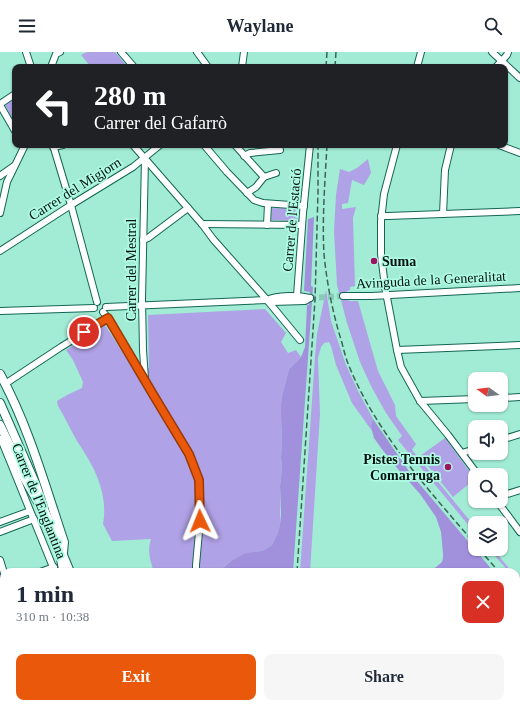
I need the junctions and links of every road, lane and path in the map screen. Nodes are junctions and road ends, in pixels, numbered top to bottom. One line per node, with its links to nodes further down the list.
1 (26, 52): 10 (street)
2 (60, 52): 11 (street)
3 (121, 52): 12 (street)
4 (197, 52): 13 (street)
5 (244, 52): 14 (street)
6 (421, 52): 15 (street)
7 (492, 52): 9 (street)
8 (508, 52): 9 (street)
9 (502, 61): 16 (street); 17 (street)
10 (30, 64)
11 (52, 64)
12 (131, 64)
13 (206, 64)
14 (242, 64)
15 (418, 64)
16 (499, 64)
17 (505, 64)
18 (508, 67): 19 (street)
19 (520, 78)
20 (12, 96): 21 (street)
21 (0, 105): 22 (street)
22 (12, 126)
23 (23, 148): 37 (street)
24 (54, 148): 47 (street)
25 (136, 148): 36 (street)
26 (157, 148): 36 (street, Carrer del Migjorn)
27 (207, 148): 44 (street)
28 (237, 148): 35 (street)
29 (310, 148): 48 (street, Carrer de l'Estació)
30 (396, 148): 53 (street)
31 (450, 148): 52 (street)
32 (507, 148): 34 (street)
33 (280, 150): 35 (street)
34 (520, 153)
35 (244, 156): 40 (street)
36 (145, 158): 47 (street, Carrer del Migjorn); 49 (street); 57 (street, Carrer del Mestral)
37 (14, 166): 39 (street); 43 (street)
38 (276, 173): 40 (street)
39 (0, 176)
40 (264, 177): 42 (street)
41 (0, 179): 43 (street)
42 (256, 187): 44 (street); 45 (street)
43 (5, 188): 51 (street)
44 (247, 193): 45 (street)
45 (254, 200): 46 (street)
46 (268, 204): 48 (street); 55 (street)
47 (71, 205): 58 (street, Carrer del Migjorn); 65 (street)
48 (304, 206): 56 (street, Carrer de l'Estació)
49 (188, 208): 54 (street); 57 (street)
50 (520, 211): 52 (street)
51 (0, 213)
52 (443, 214): 53 (street)
53 (381, 216): 60 (street)
54 (202, 224): 55 (street); 63 (street)
55 (267, 225): 56 (street)
56 (302, 225): 61 (street, Carrer de l'Estació)
57 (143, 240): 66 (street, Carrer del Mestral)
58 (0, 251)
59 (520, 288): 60 (street, Avinguda de la Generalitat)
60 (387, 295): 62 (street, Avinguda de la Generalitat); 73 (street)
61 (298, 296): 63 (street); 64 (street); 64 (street)
62 (343, 296)
63 (267, 300): 64 (street); 66 (street); 70 (street)
64 (274, 302)
65 (95, 305): 67 (street); 67 (street); 68 (street)
66 (142, 306): 67 (street); 72 (street, Carrer del Mestral)
67 (105, 310): 69 (street)
68 (0, 311)
69 (108, 318): 74 (street); 77 (street)
70 (300, 340)
71 (520, 345): 73 (street)
72 (143, 350): 74 (street); 76 (street, Carrer del Mestral)
73 (397, 350): 81 (street)
74 (134, 362): 76 (street)
75 (0, 374): 77 (main road)
76 (145, 381): 103 (street)
77 (5, 384): 99 (main road)
78 (520, 397): 79 (street)
79 (508, 398)
80 (468, 399): 81 (street)
81 (420, 401): 88 (street)
82 (0, 403): 92 (main road)
83 (0, 425): 86 (main road)
84 (520, 434): 85 (street)
85 (508, 438)
86 (3, 440): 92 (main road); 94 (street, Carrer de l'Englantina)
87 (468, 451): 88 (street)
88 (462, 453): 89 (street)
89 (473, 468)
90 (520, 490): 91 (street)
91 (508, 494)
92 (44, 508): 99 (main road)
93 (502, 508): 98 (street)
94 (30, 511): 95 (street, Carrer de l'Englantina); 96 (street)
95 (34, 519): 97 (street); 100 (street, Carrer de l'Englantina)
96 (0, 522)
97 (0, 532)
98 (520, 532)
99 (61, 549): 101 (street); 102 (main road)
100 (53, 568)
101 (62, 568)
102 (68, 568)
103 (196, 568)

